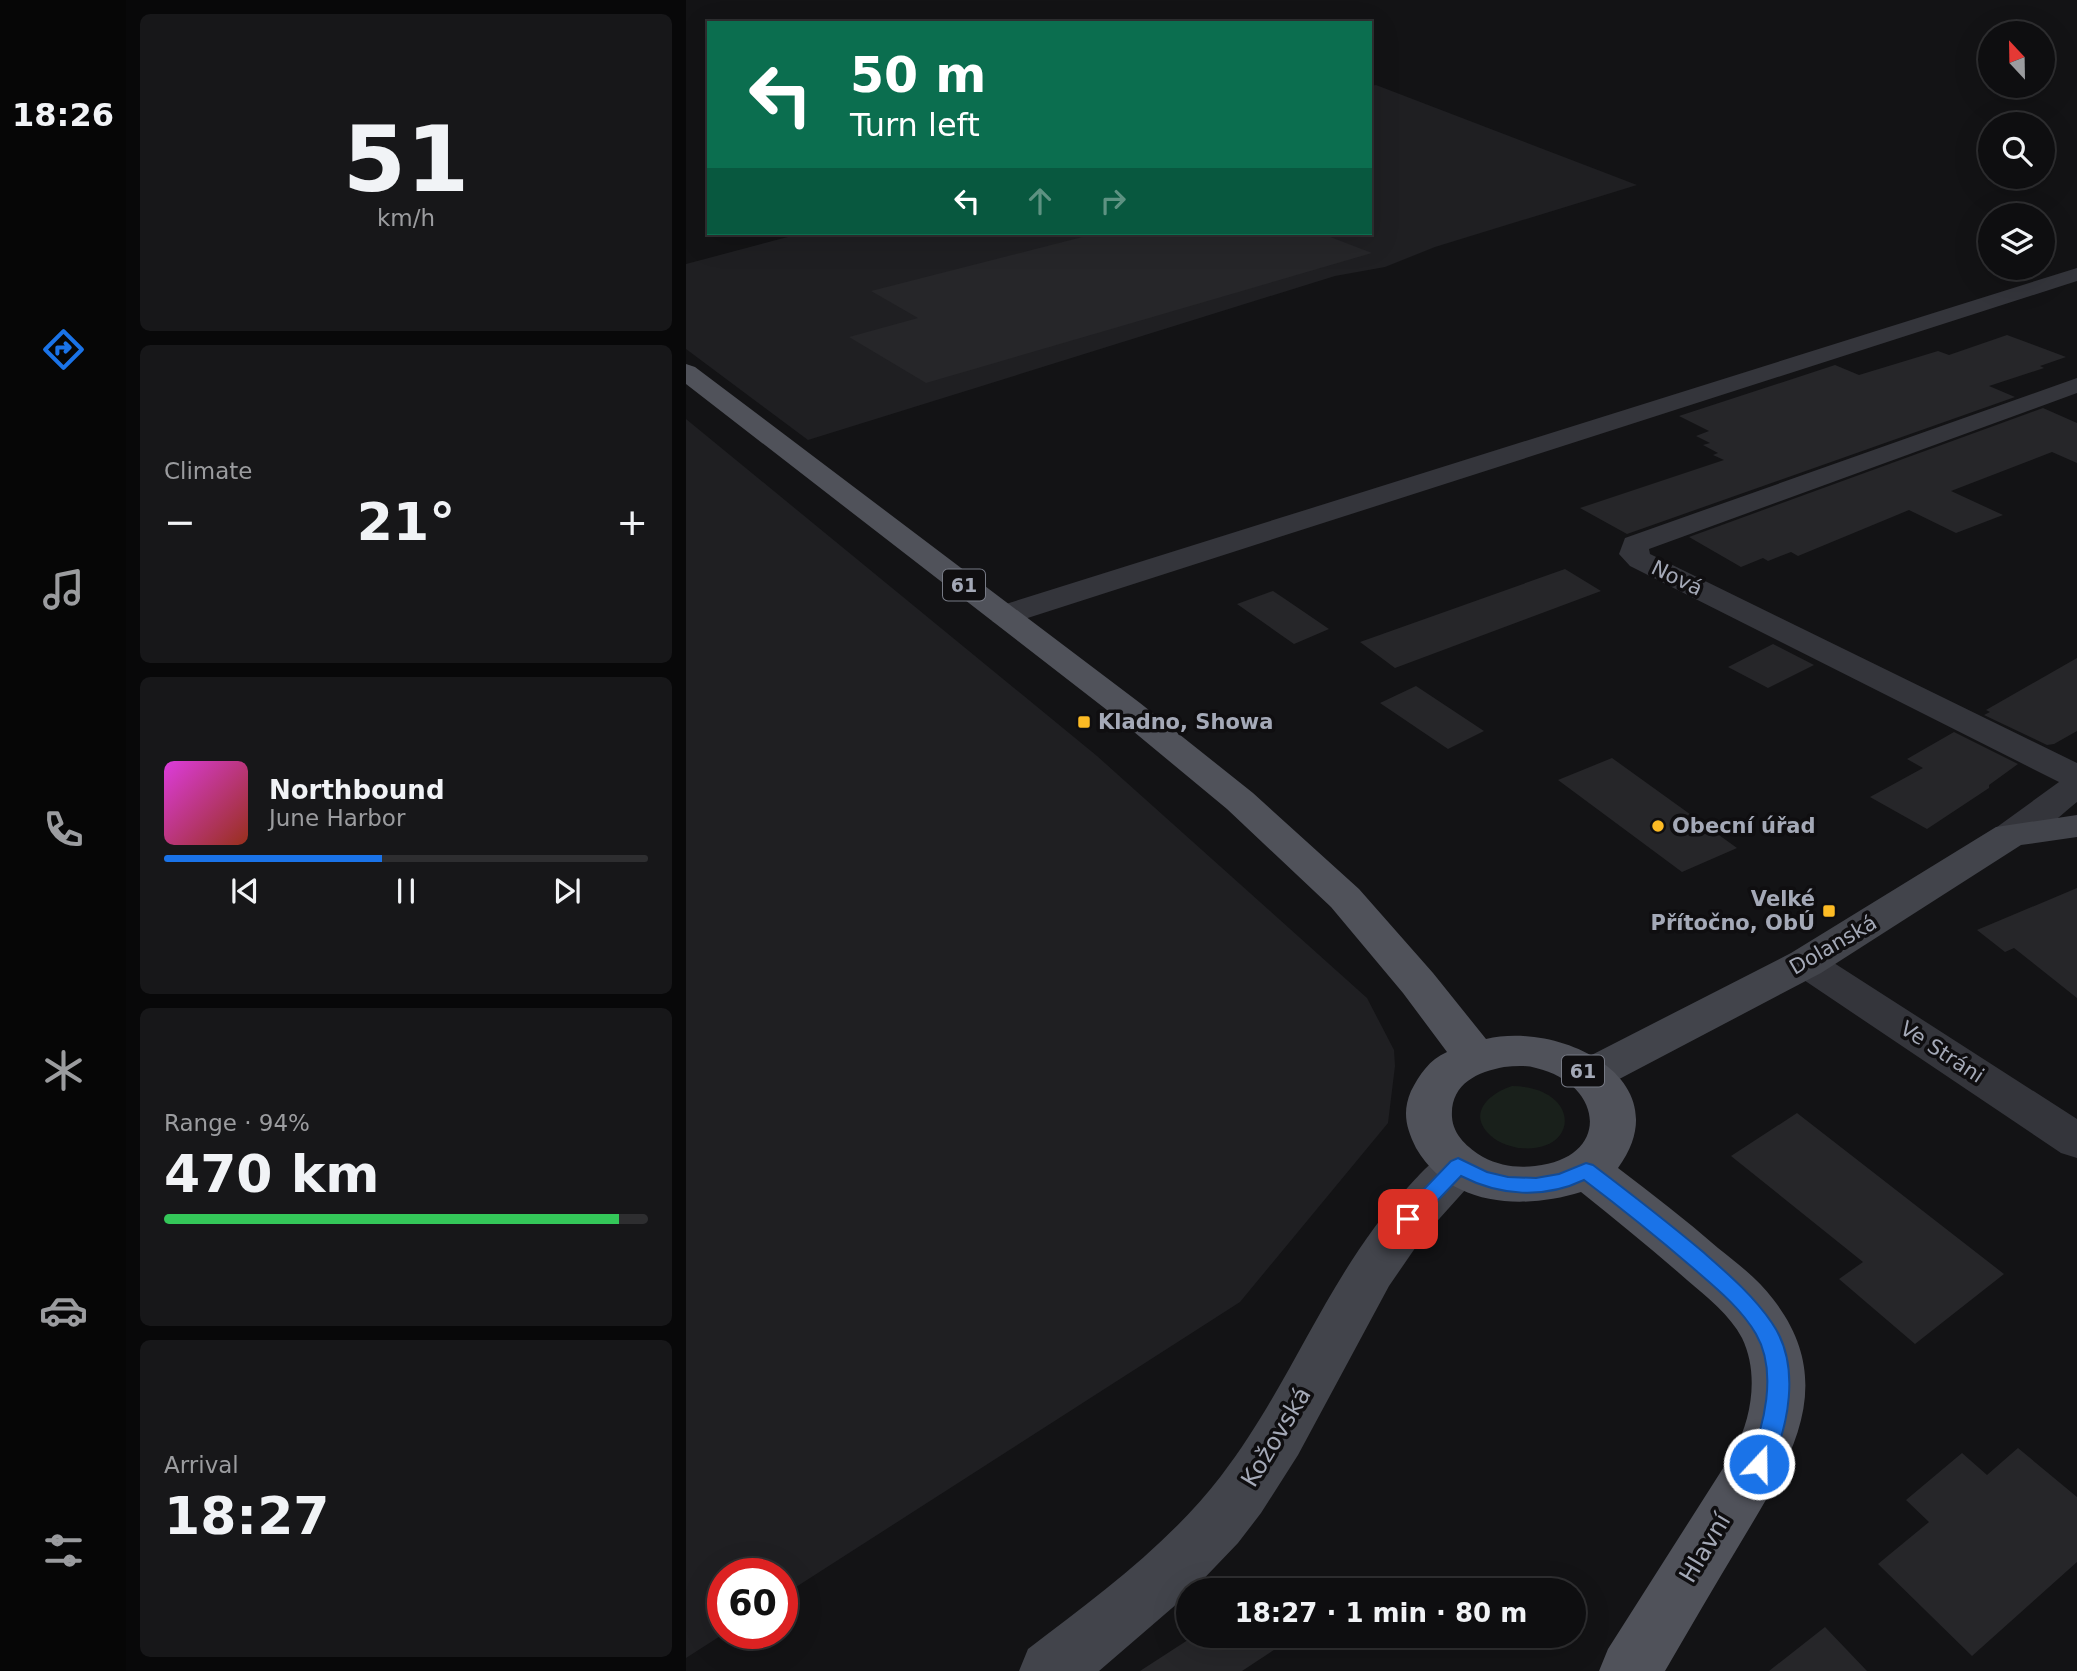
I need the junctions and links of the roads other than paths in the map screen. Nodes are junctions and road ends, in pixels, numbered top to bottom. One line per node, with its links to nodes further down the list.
1 (2077, 274): 4 (street)
2 (686, 372): 4 (main road, 61)
3 (2077, 385): 5 (street, Nová)
4 (1004, 615): 10 (main road, 61)
5 (2077, 777)
6 (2077, 785): 8 (street)
7 (2077, 826): 8 (street, Dolanská)
8 (2010, 835): 9 (street, Dolanská)
9 (1806, 963): 11 (street, Dolanská); 12 (street, Ve Stráni)
10 (1475, 1057): 11 (main road, 61); 13 (main road, 61)
11 (1590, 1075): 14 (main road, 61)
12 (2077, 1141)
13 (1458, 1166): 14 (main road, 61); 15 (street, Kožovská)
14 (1586, 1170): 16 (main road, Hlavní)
15 (1050, 1671)
16 (1630, 1671)

